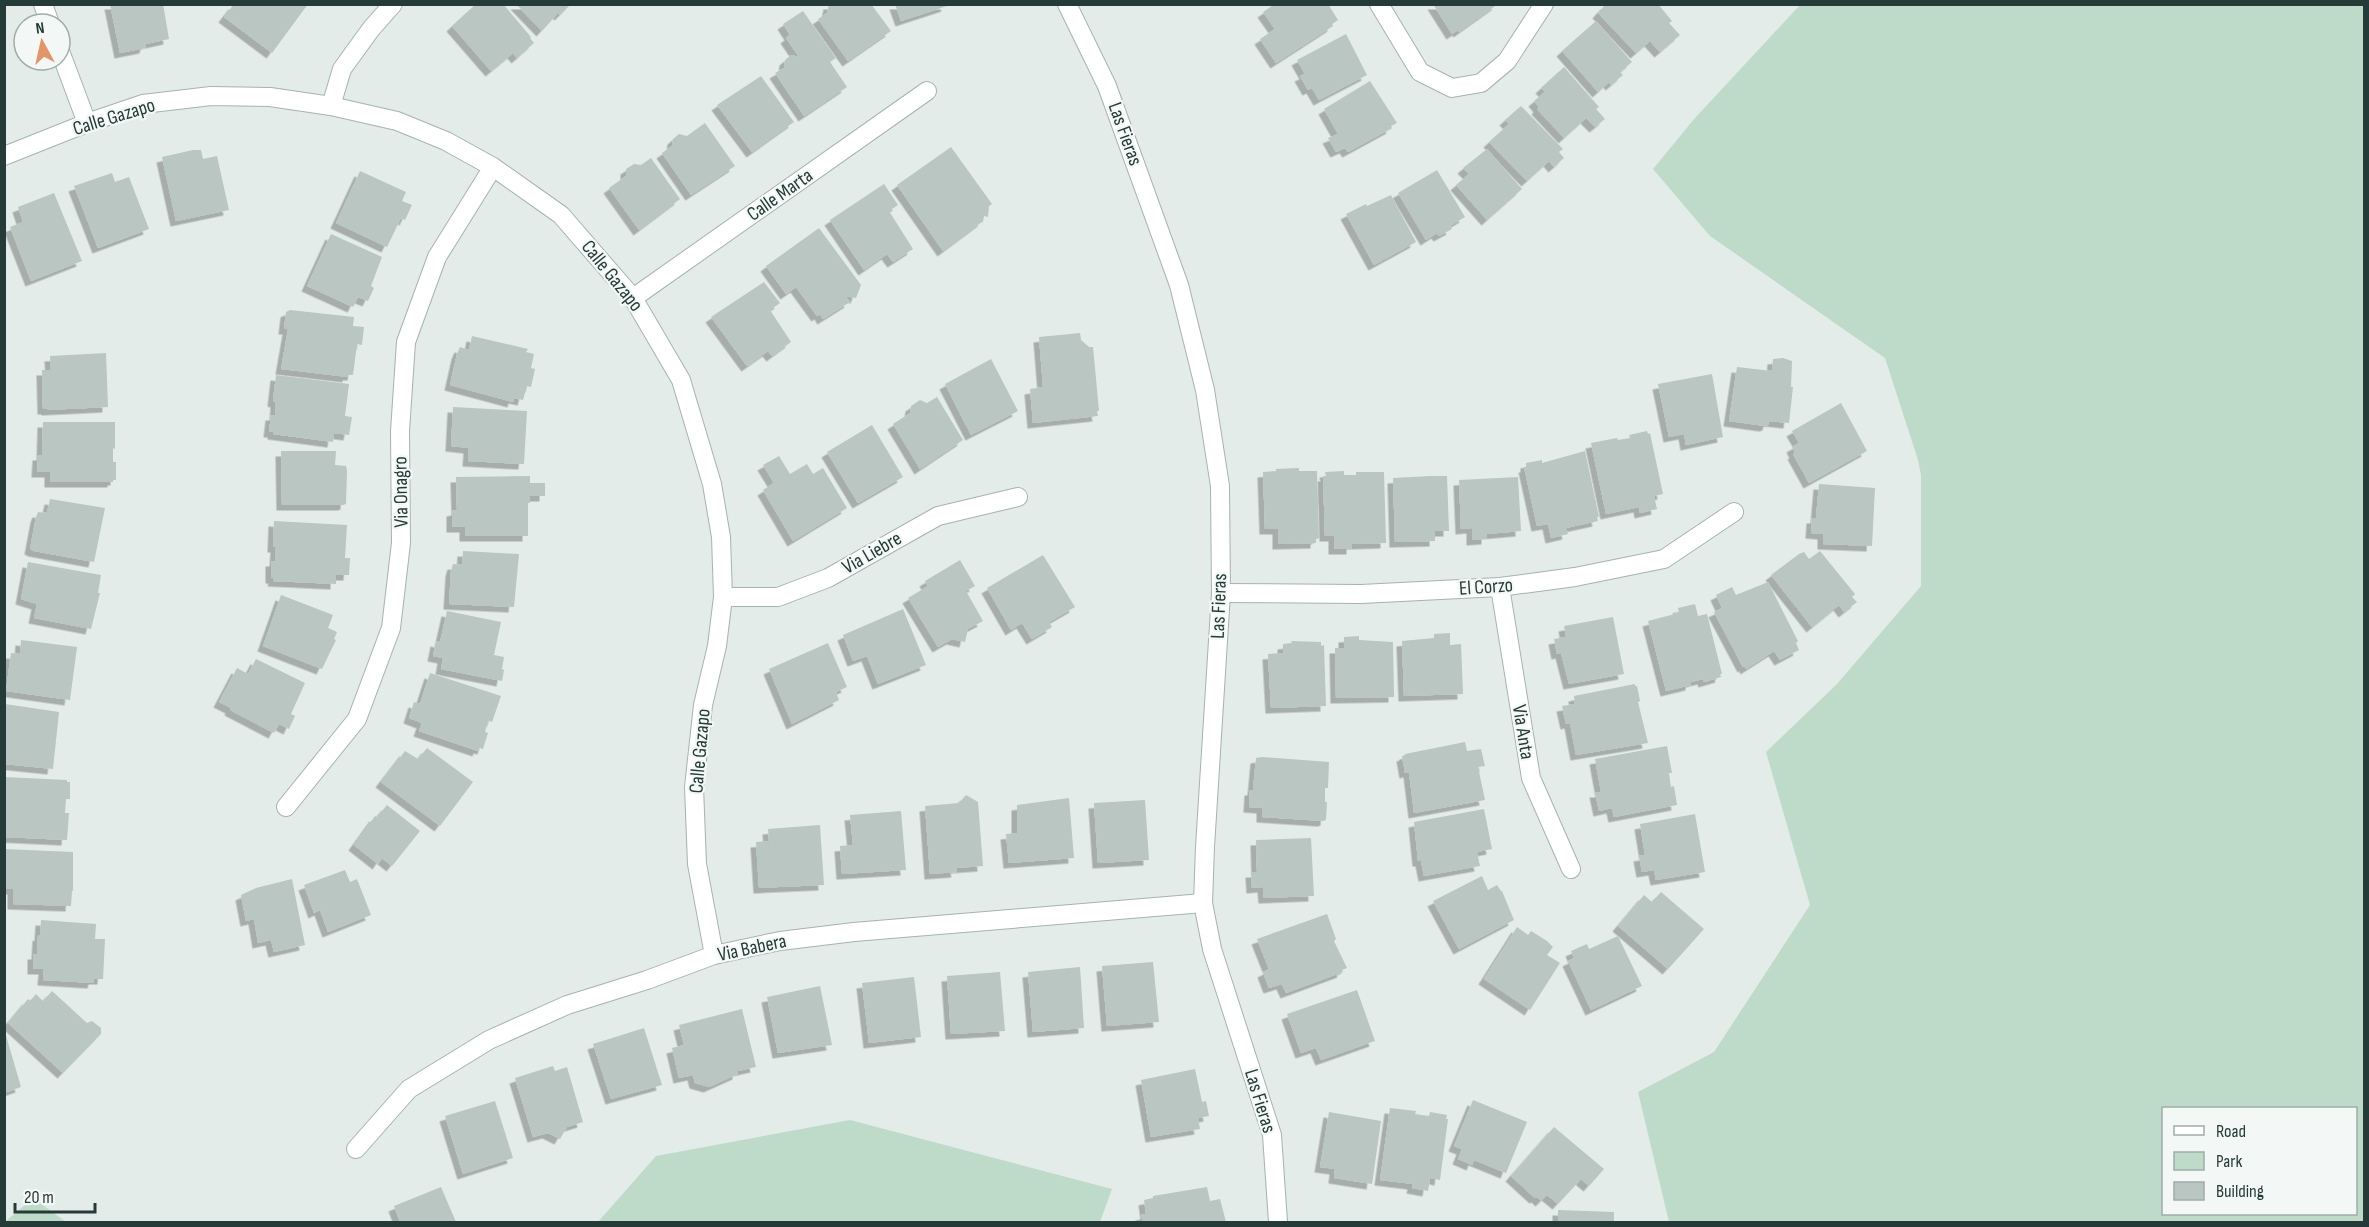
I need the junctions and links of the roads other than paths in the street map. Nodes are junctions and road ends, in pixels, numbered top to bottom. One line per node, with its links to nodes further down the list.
1 (393, 4): 7 (street)
2 (1067, 4): 15 (street, Las Fieras)
3 (1379, 4): 4 (street)
4 (1544, 4)
5 (68, 72): 8 (street)
6 (927, 91): 11 (street, Calle Marta)
7 (331, 106): 8 (street, Calle Gazapo); 10 (street, Calle Gazapo)
8 (87, 123): 9 (street, Calle Gazapo)
9 (4, 156)
10 (493, 167): 11 (street, Calle Gazapo); 17 (street, Via Onagro)
11 (633, 298): 16 (street, Calle Gazapo)
12 (1018, 497): 16 (street, Via Liebre)
13 (1734, 512): 14 (street, El Corzo)
14 (1500, 587): 15 (street, El Corzo); 18 (street, Via Anta)
15 (1221, 593): 19 (street, Las Fieras)
16 (723, 597): 20 (street, Calle Gazapo)
17 (286, 807)
18 (1571, 869)
19 (1203, 903): 20 (street, Via Babera); 22 (street, Las Fieras)
20 (714, 956): 21 (street, Via Babera)
21 (356, 1149)
22 (1278, 1222)

